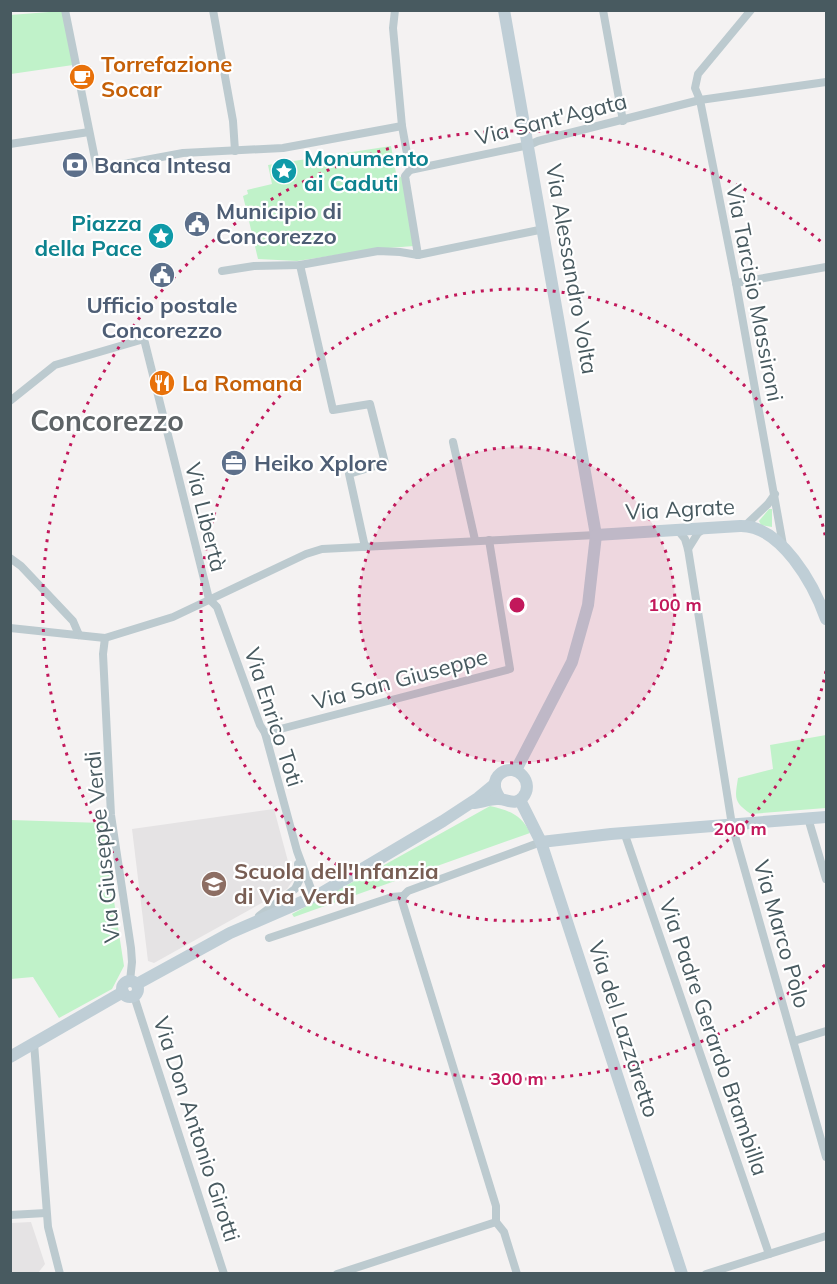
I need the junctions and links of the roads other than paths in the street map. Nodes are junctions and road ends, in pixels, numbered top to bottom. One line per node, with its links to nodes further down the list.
1 (65, 10): 11 (street)
2 (213, 10): 14 (street)
3 (395, 10): 10 (street)
4 (504, 10): 13 (street, Via Alessandro Volta)
5 (603, 10): 9 (street)
6 (751, 10): 8 (street, Via Tarcisio Massironi)
7 (826, 82): 8 (street, Via Sant'Agata)
8 (700, 100): 9 (street, Via Sant'Agata); 21 (street, Via Tarcisio Massironi)
9 (623, 121): 13 (street, Via Sant'Agata)
10 (402, 126): 14 (street); 15 (street)
11 (89, 132): 12 (street); 14 (street)
12 (10, 144)
13 (529, 145): 15 (street, Via Sant'Agata); 16 (street, Via Alessandro Volta)
14 (236, 151)
15 (410, 170): 17 (street)
16 (544, 229): 17 (street); 28 (street, Via Alessandro Volta)
17 (418, 255): 18 (street)
18 (300, 265): 20 (street); 32 (street)
19 (826, 267): 21 (street)
20 (222, 271)
21 (736, 283): 24 (street, Via Tarcisio Massironi)
22 (10, 401): 35 (street, Via Libertà)
23 (453, 442): 29 (street)
24 (774, 494): 25 (street); 31 (street, Via Tarcisio Massironi)
25 (746, 525): 26 (street, Via Agrate); 31 (street, Via Agrate)
26 (708, 527): 27 (street, Via Agrate); 33 (street)
27 (677, 529): 28 (street, Via Agrate); 33 (street, Via Marco Polo)
28 (596, 535): 30 (street); 41 (street, Via Alessandro Volta)
29 (475, 540): 30 (street); 32 (street)
30 (489, 540): 40 (street, Via San Giuseppe)
31 (783, 545): 36 (street, Via Agrate)
32 (365, 547): 35 (street)
33 (688, 549): 48 (street, Via Marco Polo)
34 (10, 558): 38 (street)
35 (208, 599): 39 (street); 40 (street, Via Enrico Toti)
36 (825, 612)
37 (10, 628): 38 (street)
38 (79, 634): 39 (street)
39 (105, 638): 57 (street, Via Giuseppe Verdi)
40 (265, 733): 51 (street, Via Enrico Toti)
41 (516, 770): 42 (street); 44 (street)
42 (495, 784): 43 (street); 45 (street)
43 (500, 798): 44 (street); 45 (street)
44 (520, 800): 50 (street, Via del Lazzaretto)
45 (470, 804): 54 (street)
46 (826, 817): 47 (street)
47 (808, 818): 48 (street); 52 (street)
48 (732, 825): 49 (street); 59 (street, Via Marco Polo)
49 (624, 832): 50 (street); 67 (street, Via Padre Gerardo Brambilla)
50 (541, 842): 53 (street); 72 (street, Via del Lazzaretto)
51 (297, 851): 54 (street, Via Enrico Toti); 55 (street, Via Enrico Toti)
52 (826, 879)
53 (403, 896): 56 (street); 65 (street)
54 (314, 897): 55 (street)
55 (245, 927): 57 (street)
56 (269, 938)
57 (131, 988): 60 (street); 69 (street, Via Don Antonio Girotti)
58 (826, 1031): 59 (street)
59 (794, 1041): 62 (street, Via Marco Polo)
60 (34, 1043): 61 (street); 63 (street)
61 (10, 1057)
62 (826, 1156)
63 (46, 1213): 64 (street); 68 (street)
64 (10, 1215)
65 (496, 1222): 70 (street); 71 (street)
66 (826, 1236): 67 (street)
67 (768, 1254): 73 (street)
68 (60, 1274)
69 (224, 1274)
70 (337, 1274)
71 (517, 1274)
72 (682, 1274)
73 (705, 1274)

